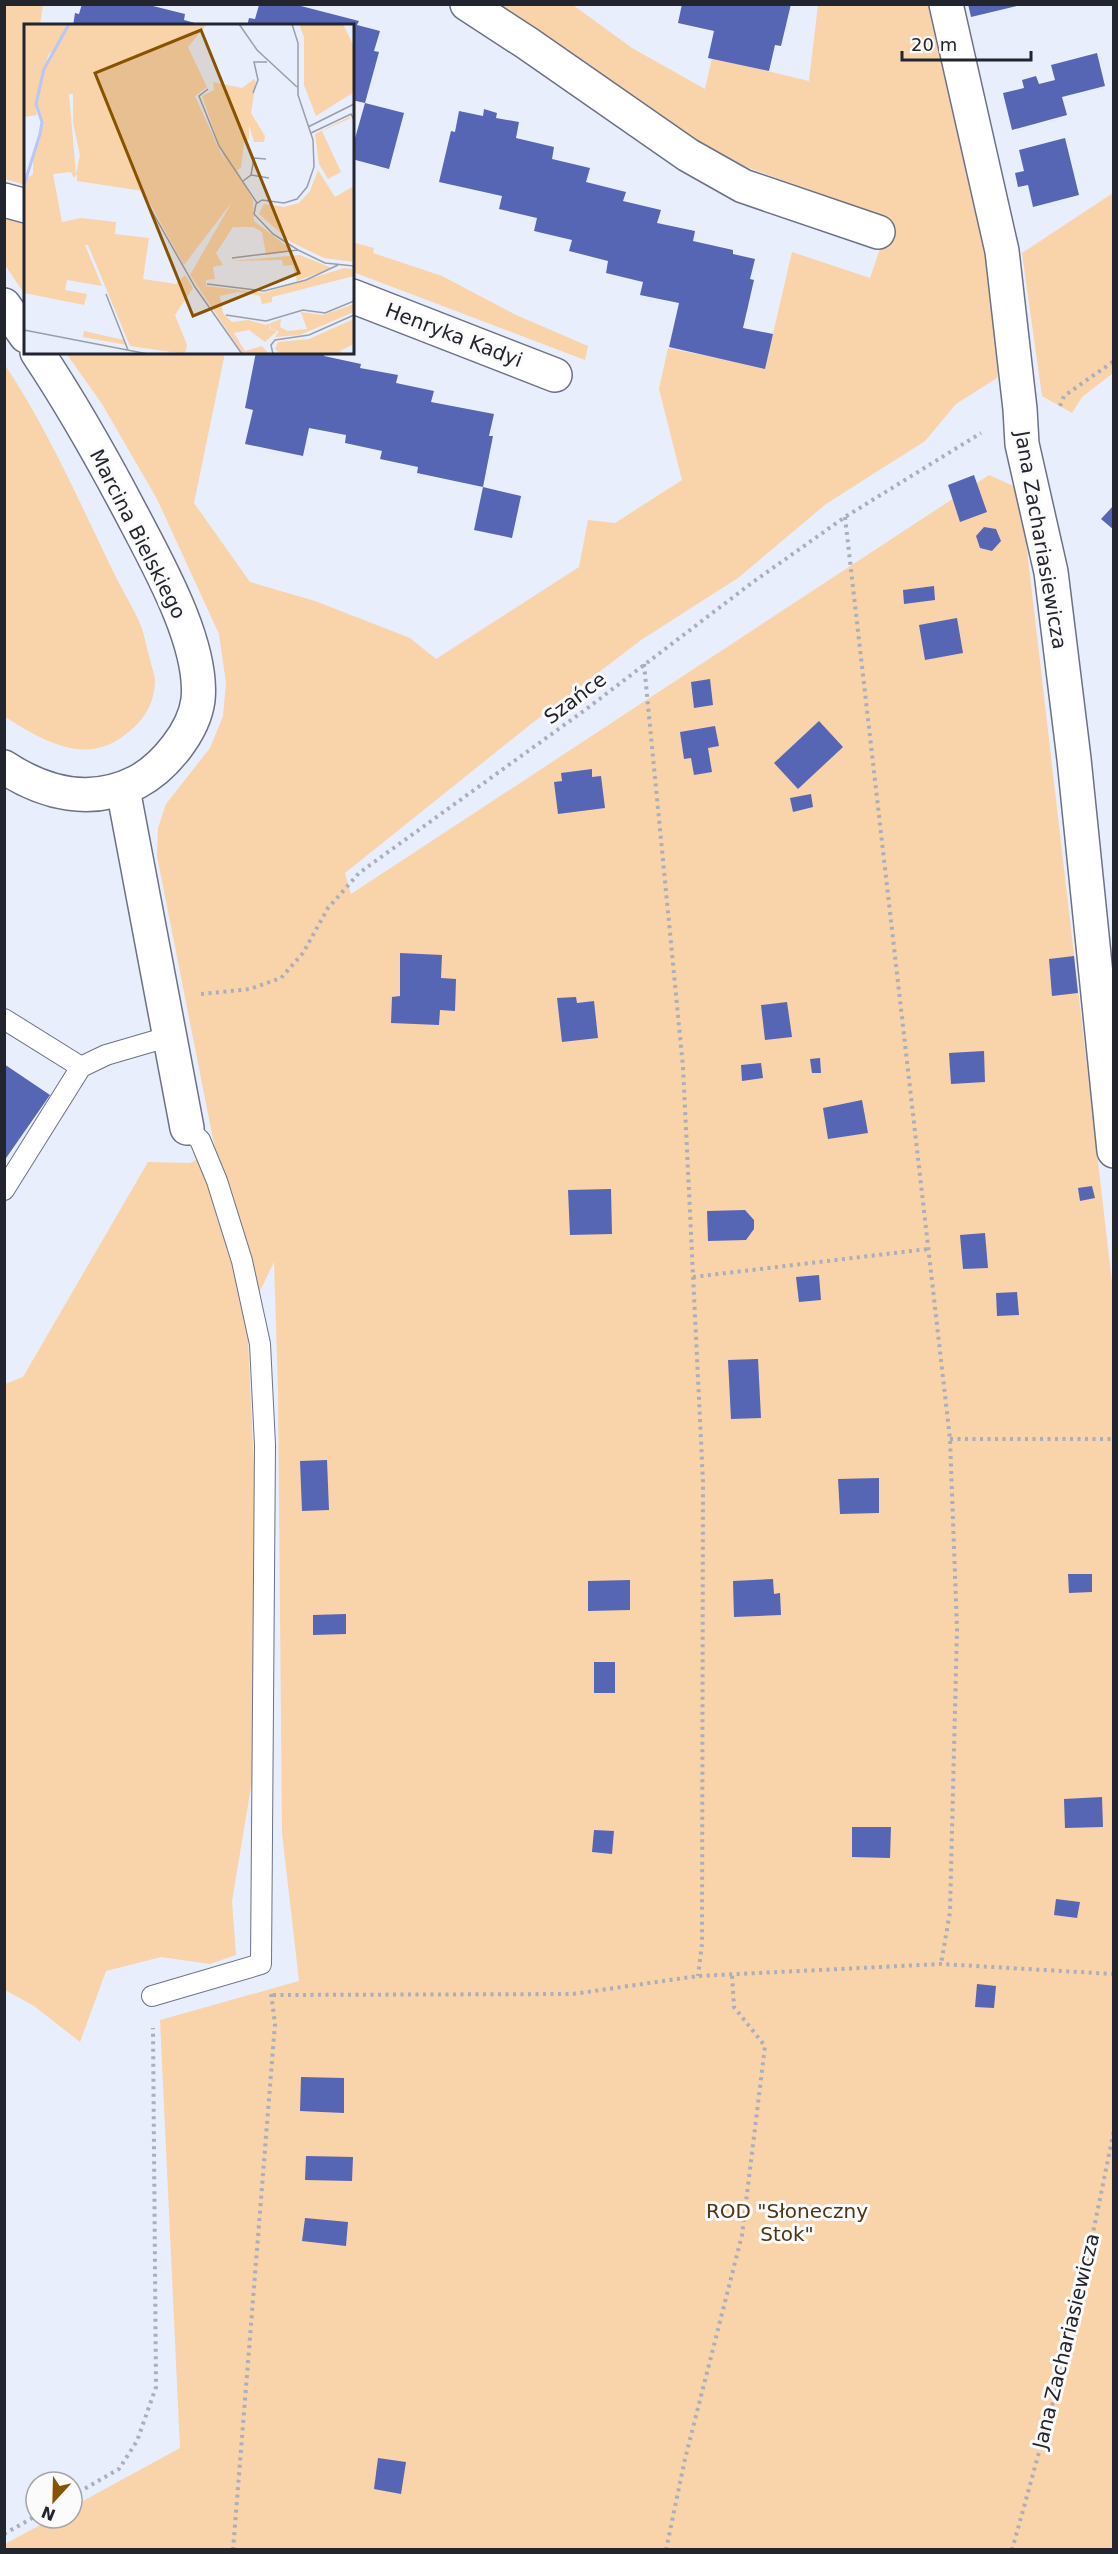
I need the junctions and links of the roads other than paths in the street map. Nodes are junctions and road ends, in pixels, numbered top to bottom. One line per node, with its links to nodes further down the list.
1 (467, 4): 5 (street)
2 (946, 4): 17 (street, Jana Zachariasiewicza)
3 (4, 200): 4 (street)
4 (24, 205)
5 (878, 232)
6 (354, 297): 10 (street, Henryka Kadyi)
7 (4, 305): 8 (street)
8 (24, 333)
9 (38, 354): 12 (street, Marcina Bielskiego)
10 (555, 375)
11 (4, 767): 12 (street, Marcina Bielskiego)
12 (123, 789): 14 (street)
13 (4, 1019): 15 (lane)
14 (169, 1023): 15 (lane); 16 (street)
15 (81, 1067): 18 (lane)
16 (187, 1128): 19 (lane)
17 (1113, 1151)
18 (4, 1190)
19 (152, 1996)

